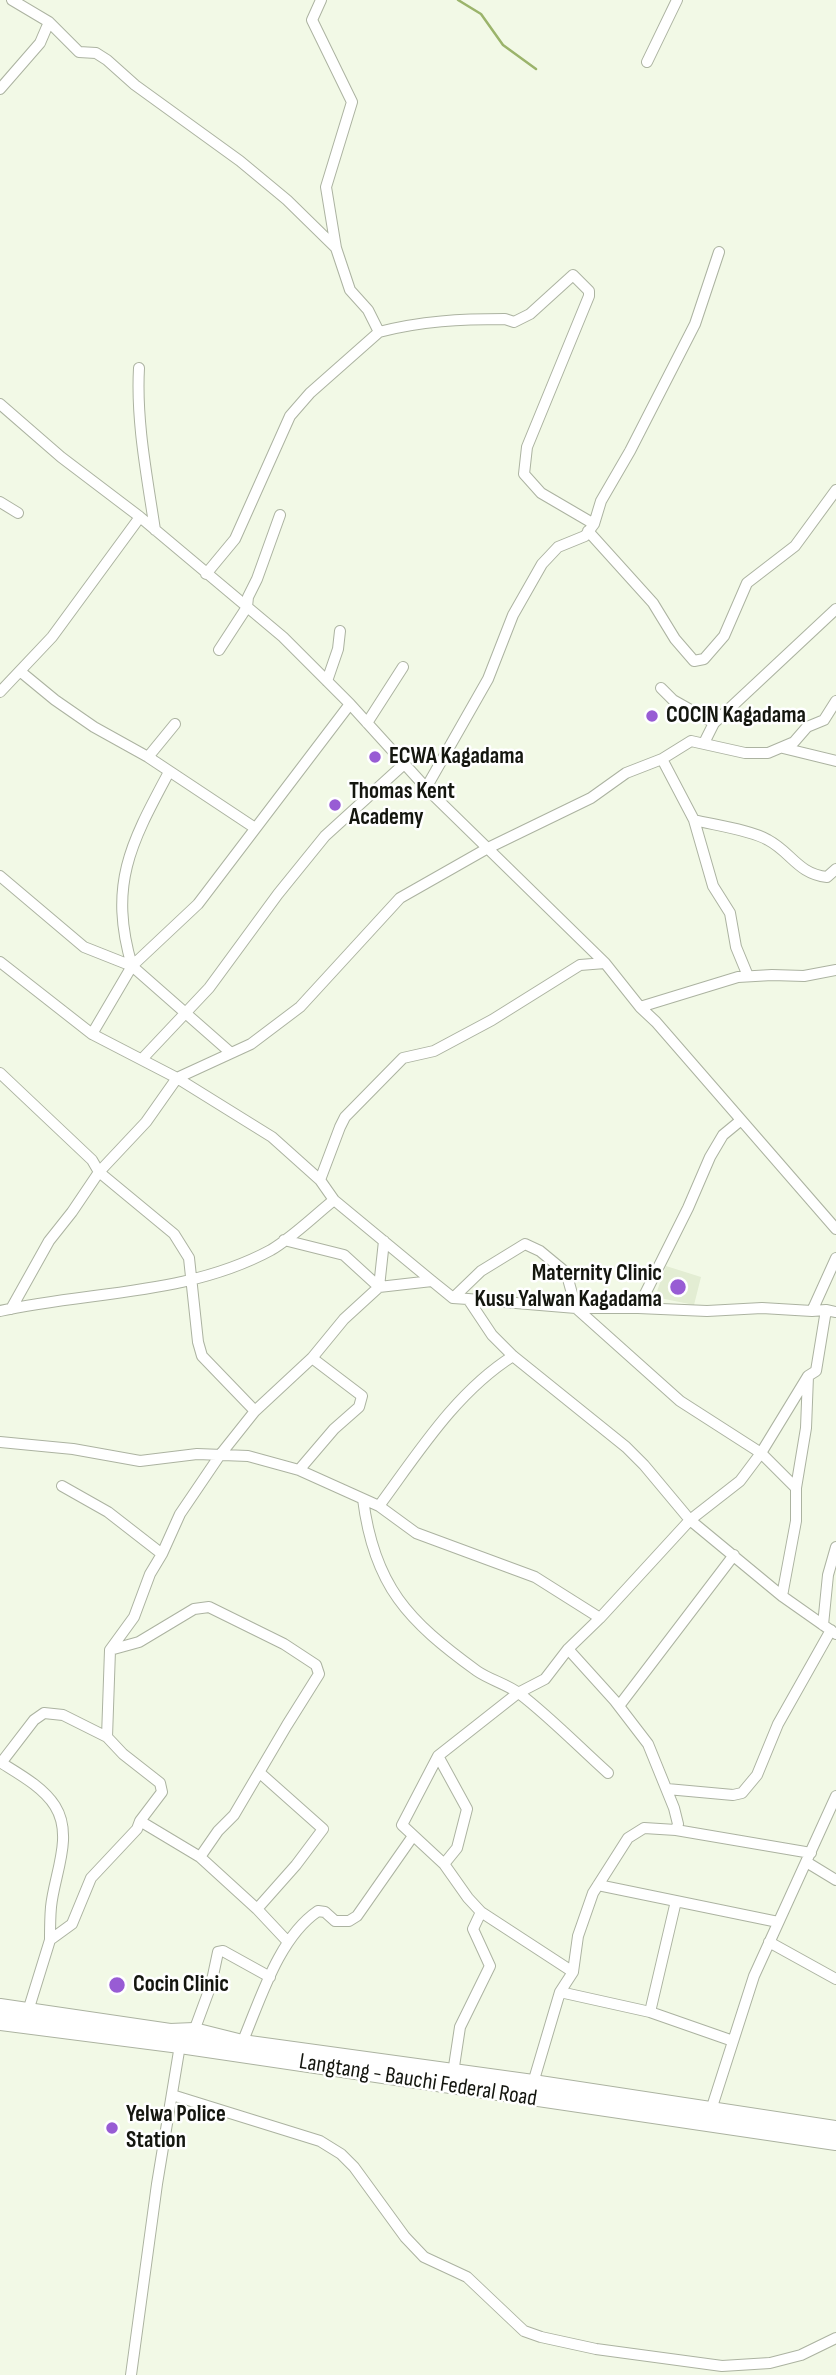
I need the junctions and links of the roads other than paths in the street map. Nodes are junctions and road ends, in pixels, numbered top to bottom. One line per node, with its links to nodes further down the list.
1 (12, 0): 4 (street)
2 (321, 0): 7 (street)
3 (677, 0): 5 (street)
4 (49, 22): 6 (street); 7 (street)
5 (647, 62)
6 (0, 89)
7 (336, 248): 9 (street)
8 (719, 252): 17 (street)
9 (379, 332): 17 (street); 19 (street)
10 (139, 368): 18 (street)
11 (1, 407): 16 (street)
12 (836, 490): 17 (street)
13 (0, 502): 14 (street)
14 (18, 513)
15 (280, 515): 20 (street)
16 (140, 517): 18 (street); 25 (street)
17 (591, 527): 41 (street)
18 (155, 530): 19 (street)
19 (206, 574): 20 (street)
20 (247, 607): 23 (street); 26 (street)
21 (836, 609): 32 (street)
22 (340, 631): 26 (street)
23 (219, 650)
24 (403, 667): 31 (street)
25 (21, 672): 28 (street); 36 (street)
26 (327, 681): 30 (street)
27 (661, 688): 32 (street)
28 (0, 692)
29 (836, 701): 35 (street)
30 (350, 704): 31 (street); 43 (street)
31 (367, 723): 39 (street)
32 (714, 723): 34 (street)
33 (175, 724): 36 (street)
34 (704, 743): 35 (street); 37 (street)
35 (783, 748): 38 (street)
36 (148, 757): 40 (street)
37 (662, 759): 42 (street); 44 (street)
38 (836, 761)
39 (403, 765): 41 (street); 53 (street)
40 (169, 772): 43 (street); 49 (street)
41 (425, 788): 44 (street)
42 (694, 820): 45 (street); 51 (street)
43 (255, 828): 49 (street)
44 (488, 848): 48 (street); 55 (street)
45 (836, 869)
46 (0, 876): 49 (street)
47 (0, 962): 54 (street)
48 (605, 963): 52 (street); 61 (street)
49 (132, 967): 53 (street); 54 (street)
50 (836, 970): 51 (street)
51 (748, 976): 52 (street)
52 (640, 1007): 59 (street)
53 (184, 1014): 55 (street); 56 (street)
54 (92, 1034): 56 (street)
55 (231, 1053): 58 (street)
56 (142, 1059): 58 (street)
57 (0, 1073): 60 (street)
58 (177, 1079): 60 (street); 61 (street)
59 (740, 1121): 63 (street); 73 (street)
60 (99, 1172): 67 (street); 74 (street)
61 (320, 1181): 62 (street)
62 (334, 1199): 64 (street); 65 (street)
63 (836, 1229)
64 (284, 1240): 67 (street); 69 (street)
65 (384, 1241): 68 (street); 69 (street)
66 (836, 1258): 76 (street)
67 (192, 1281): 74 (street); 81 (street)
68 (432, 1281): 69 (street); 70 (street)
69 (379, 1287): 79 (street)
70 (453, 1298): 71 (street); 72 (street)
71 (468, 1300): 72 (street); 78 (street)
72 (576, 1308): 73 (street); 83 (street)
73 (638, 1308): 76 (street)
74 (11, 1309): 75 (street)
75 (0, 1311)
76 (811, 1311): 77 (street)
77 (831, 1311): 80 (street)
78 (513, 1356): 89 (street); 90 (street)
79 (312, 1358): 81 (street); 85 (street)
80 (808, 1376): 83 (street); 87 (street)
81 (255, 1411): 84 (street)
82 (0, 1441): 84 (street)
83 (761, 1453): 87 (street); 90 (street)
84 (220, 1455): 85 (street); 92 (street)
85 (299, 1470): 88 (street)
86 (62, 1486): 92 (street)
87 (796, 1488): 94 (street)
88 (363, 1499): 89 (street); 99 (street)
89 (379, 1506): 95 (street)
90 (690, 1520): 93 (street); 95 (street)
91 (836, 1547): 96 (street)
92 (162, 1555): 98 (street)
93 (734, 1555): 94 (street); 100 (street)
94 (782, 1596): 96 (street)
95 (600, 1618): 97 (street)
96 (830, 1630): 106 (street)
97 (568, 1648): 99 (street); 100 (street)
98 (110, 1650): 101 (street); 104 (street)
99 (518, 1693): 102 (street); 105 (street)
100 (619, 1706): 106 (street)
101 (107, 1737): 103 (street); 108 (street)
102 (438, 1756): 110 (street); 113 (street)
103 (1, 1763): 120 (street)
104 (260, 1773): 111 (street); 117 (street)
105 (608, 1773)
106 (667, 1789): 109 (street)
107 (836, 1796): 112 (street)
108 (140, 1821): 111 (street); 120 (street)
109 (676, 1830): 112 (street); 115 (street)
110 (413, 1836): 113 (street); 121 (street)
111 (200, 1857): 117 (street)
112 (809, 1858): 114 (street); 119 (street)
113 (444, 1864): 118 (street)
114 (836, 1881)
115 (598, 1885): 116 (street); 123 (street)
116 (676, 1901): 119 (street); 129 (street)
117 (257, 1909): 121 (street)
118 (481, 1912): 123 (street); 135 (street)
119 (778, 1922): 122 (street)
120 (50, 1940): 128 (street)
121 (288, 1942): 124 (street)
122 (769, 1942): 125 (street); 132 (street)
123 (573, 1972): 126 (street)
124 (270, 1977): 131 (street); 133 (street)
125 (836, 1979)
126 (560, 1992): 129 (street); 136 (street)
127 (0, 2007): 128 (main road)
128 (28, 2011): 131 (main road)
129 (650, 2012): 132 (street)
130 (0, 2022): 134 (main road, Langtang - Bauchi Federal Road)
131 (194, 2031): 133 (main road)
132 (733, 2041): 138 (street)
133 (242, 2043): 135 (main road)
134 (180, 2045): 137 (street); 140 (main road, Langtang - Bauchi Federal Road)
135 (453, 2073): 136 (main road)
136 (533, 2083): 138 (main road)
137 (172, 2095): 141 (street); 142 (street)
138 (710, 2110): 139 (main road)
139 (836, 2129)
140 (836, 2142)
141 (836, 2339)
142 (131, 2375)

